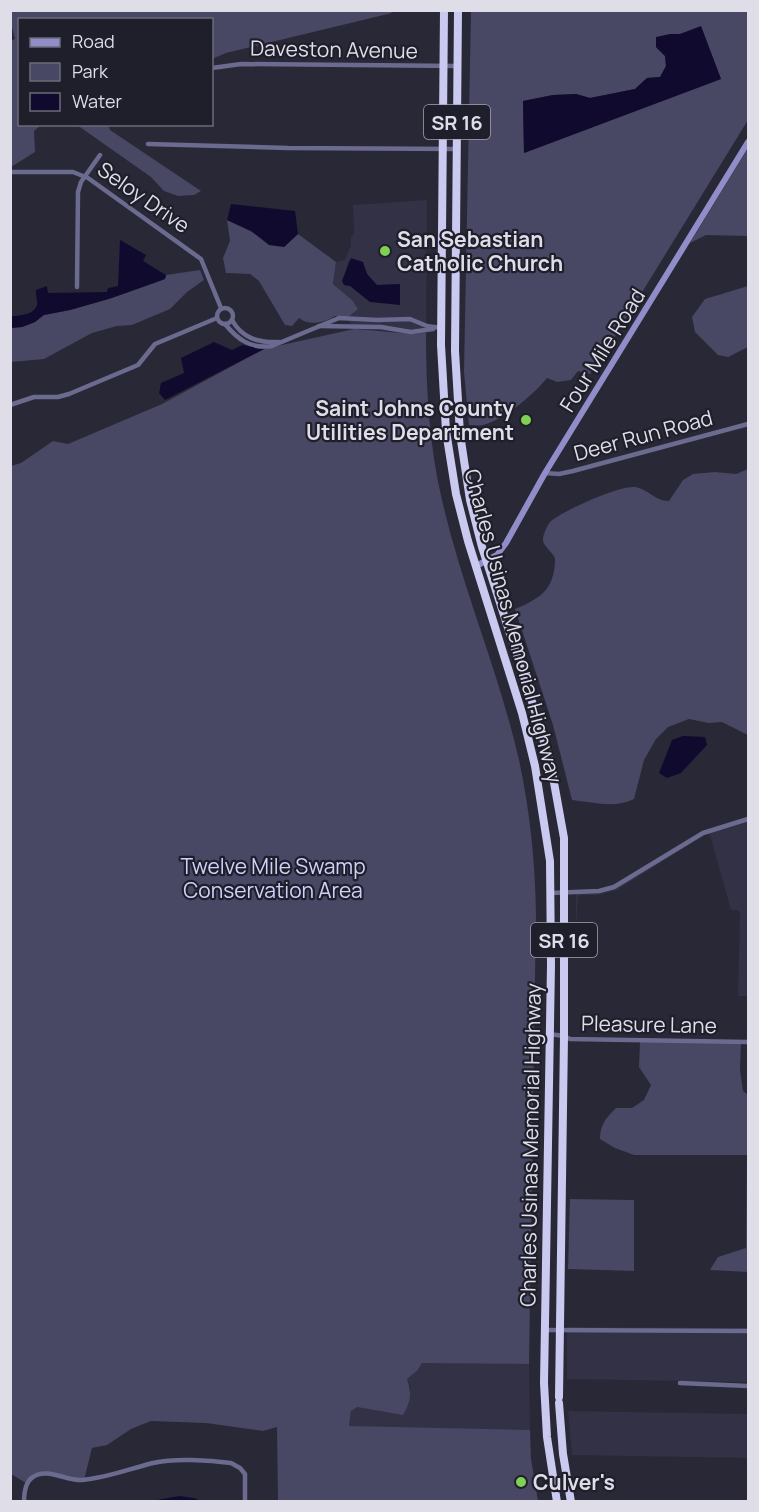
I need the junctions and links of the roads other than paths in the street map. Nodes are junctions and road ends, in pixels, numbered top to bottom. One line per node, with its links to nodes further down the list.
1 (444, 10): 3 (highway, Charles Usinas Memorial Highway / SR 16)
2 (458, 10): 4 (highway, Charles Usinas Memorial Highway / SR 16)
3 (443, 66): 4 (street, Daveston Avenue); 5 (street, Daveston Avenue); 8 (highway, Charles Usinas Memorial Highway / SR 16)
4 (457, 66): 9 (highway, Charles Usinas Memorial Highway / SR 16)
5 (213, 68)
6 (748, 142): 26 (main road, Four Mile Road)
7 (148, 144): 8 (street)
8 (444, 149): 9 (street); 20 (highway, Charles Usinas Memorial Highway / SR 16)
9 (457, 149): 23 (highway, Charles Usinas Memorial Highway / SR 16)
10 (100, 155): 12 (street)
11 (10, 172): 12 (street, Seloy Drive)
12 (84, 176): 13 (street); 14 (street, Seloy Drive)
13 (77, 287)
14 (221, 308): 15 (street); 17 (street, Seloy Drive)
15 (217, 318): 18 (street, Seloy Drive); 24 (street)
16 (404, 318): 19 (street, Seloy Drive); 20 (street, Seloy Drive); 21 (street)
17 (232, 320): 18 (street); 22 (street, Seloy Drive)
18 (225, 324): 22 (street, Seloy Drive)
19 (318, 326): 21 (street, Seloy Drive); 22 (street, Seloy Drive)
20 (441, 328): 21 (street, Seloy Drive); 23 (highway); 28 (highway, Charles Usinas Memorial Highway / SR 16)
21 (401, 331)
22 (281, 342)
23 (456, 402): 27 (highway, Charles Usinas Memorial Highway / SR 16)
24 (10, 405)
25 (748, 424): 26 (street, Deer Run Road)
26 (545, 472): 27 (main road, Four Mile Road)
27 (487, 561): 28 (main road, Four Mile Road); 31 (highway, Charles Usinas Memorial Highway / SR 16)
28 (476, 566): 30 (highway, Charles Usinas Memorial Highway / SR 16)
29 (748, 819): 31 (street)
30 (550, 893): 31 (street); 32 (highway, Charles Usinas Memorial Highway / SR 16)
31 (565, 893): 33 (highway, Charles Usinas Memorial Highway / SR 16)
32 (549, 1034): 33 (street, Pleasure Lane); 35 (highway, Charles Usinas Memorial Highway / SR 16)
33 (564, 1036): 34 (street, Pleasure Lane); 36 (highway, Charles Usinas Memorial Highway / SR 16)
34 (748, 1042)
35 (544, 1330): 36 (street); 42 (highway, Charles Usinas Memorial Highway / SR 16)
36 (559, 1330): 37 (street); 43 (highway, Charles Usinas Memorial Highway / SR 16)
37 (748, 1331)
38 (680, 1383): 39 (street)
39 (748, 1386)
40 (24, 1502): 41 (street)
41 (245, 1502)
42 (557, 1502)
43 (571, 1502)

